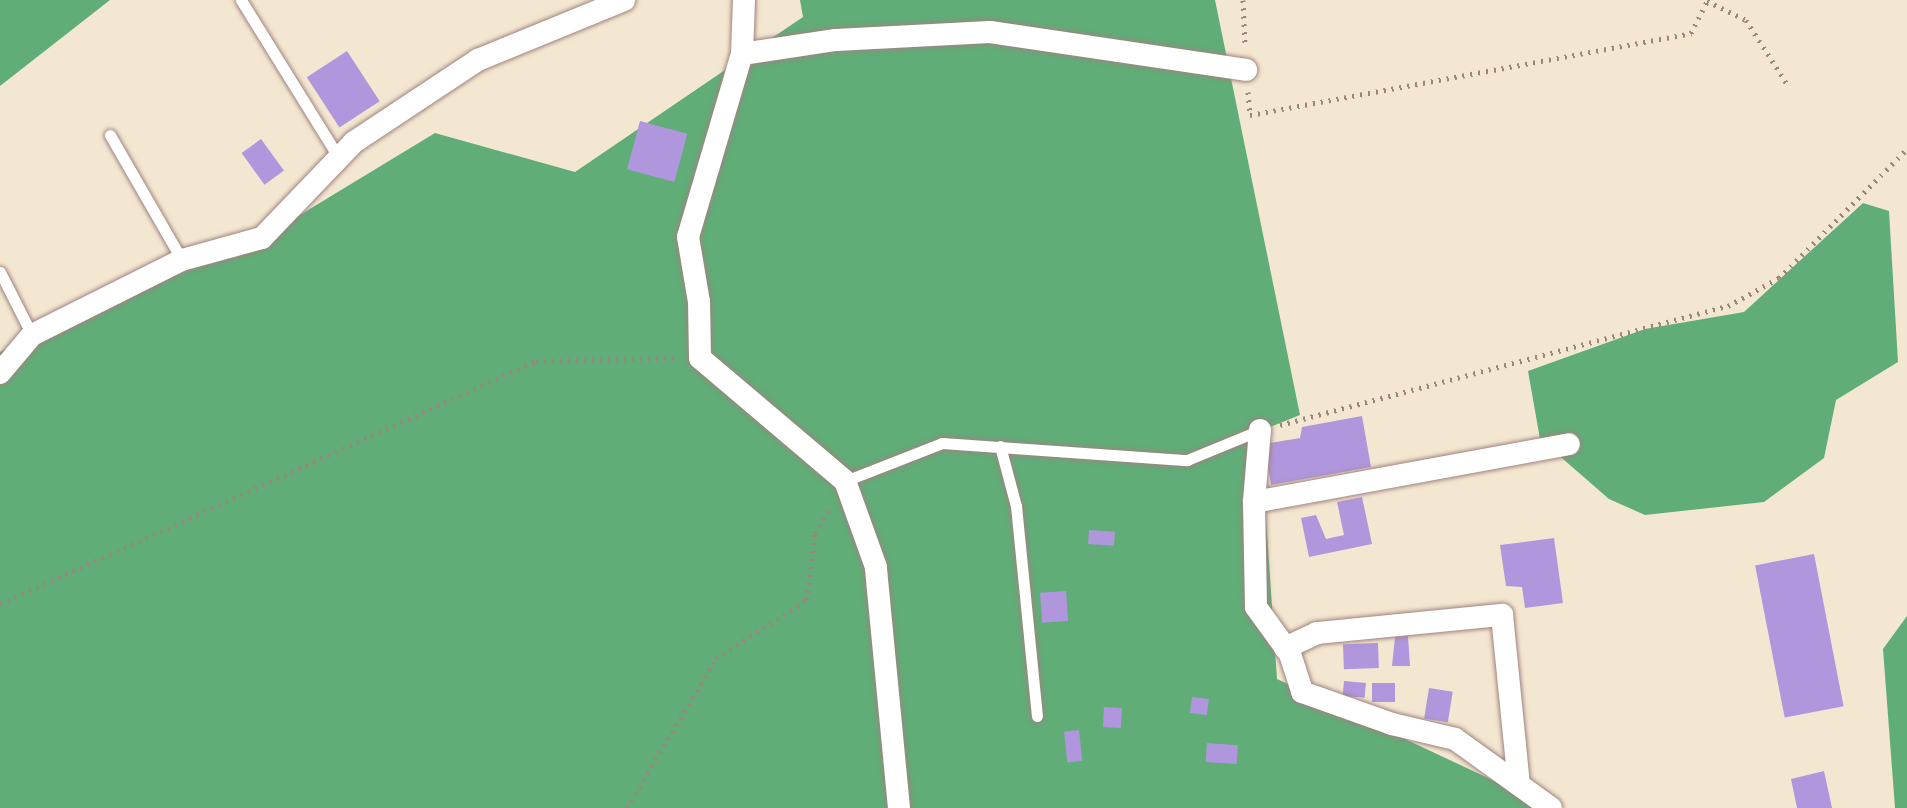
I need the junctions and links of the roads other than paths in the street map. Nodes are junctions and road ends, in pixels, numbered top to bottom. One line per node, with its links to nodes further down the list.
1 (241, 0): 7 (lane)
2 (624, 0): 7 (street)
3 (744, 0): 4 (street)
4 (742, 54): 5 (street); 15 (street)
5 (1246, 70)
6 (110, 135): 8 (lane)
7 (339, 158): 8 (street)
8 (182, 260): 10 (street)
9 (0, 272): 10 (lane)
10 (32, 335): 11 (street)
11 (0, 373)
12 (1260, 430): 14 (lane); 16 (street)
13 (1569, 444): 16 (street)
14 (1000, 446): 15 (lane); 18 (lane)
15 (845, 481): 20 (street)
16 (1254, 502): 17 (street)
17 (1285, 648): 19 (street); 19 (street)
18 (1037, 716)
19 (1519, 784): 21 (street)
20 (899, 808)
21 (1551, 808)

